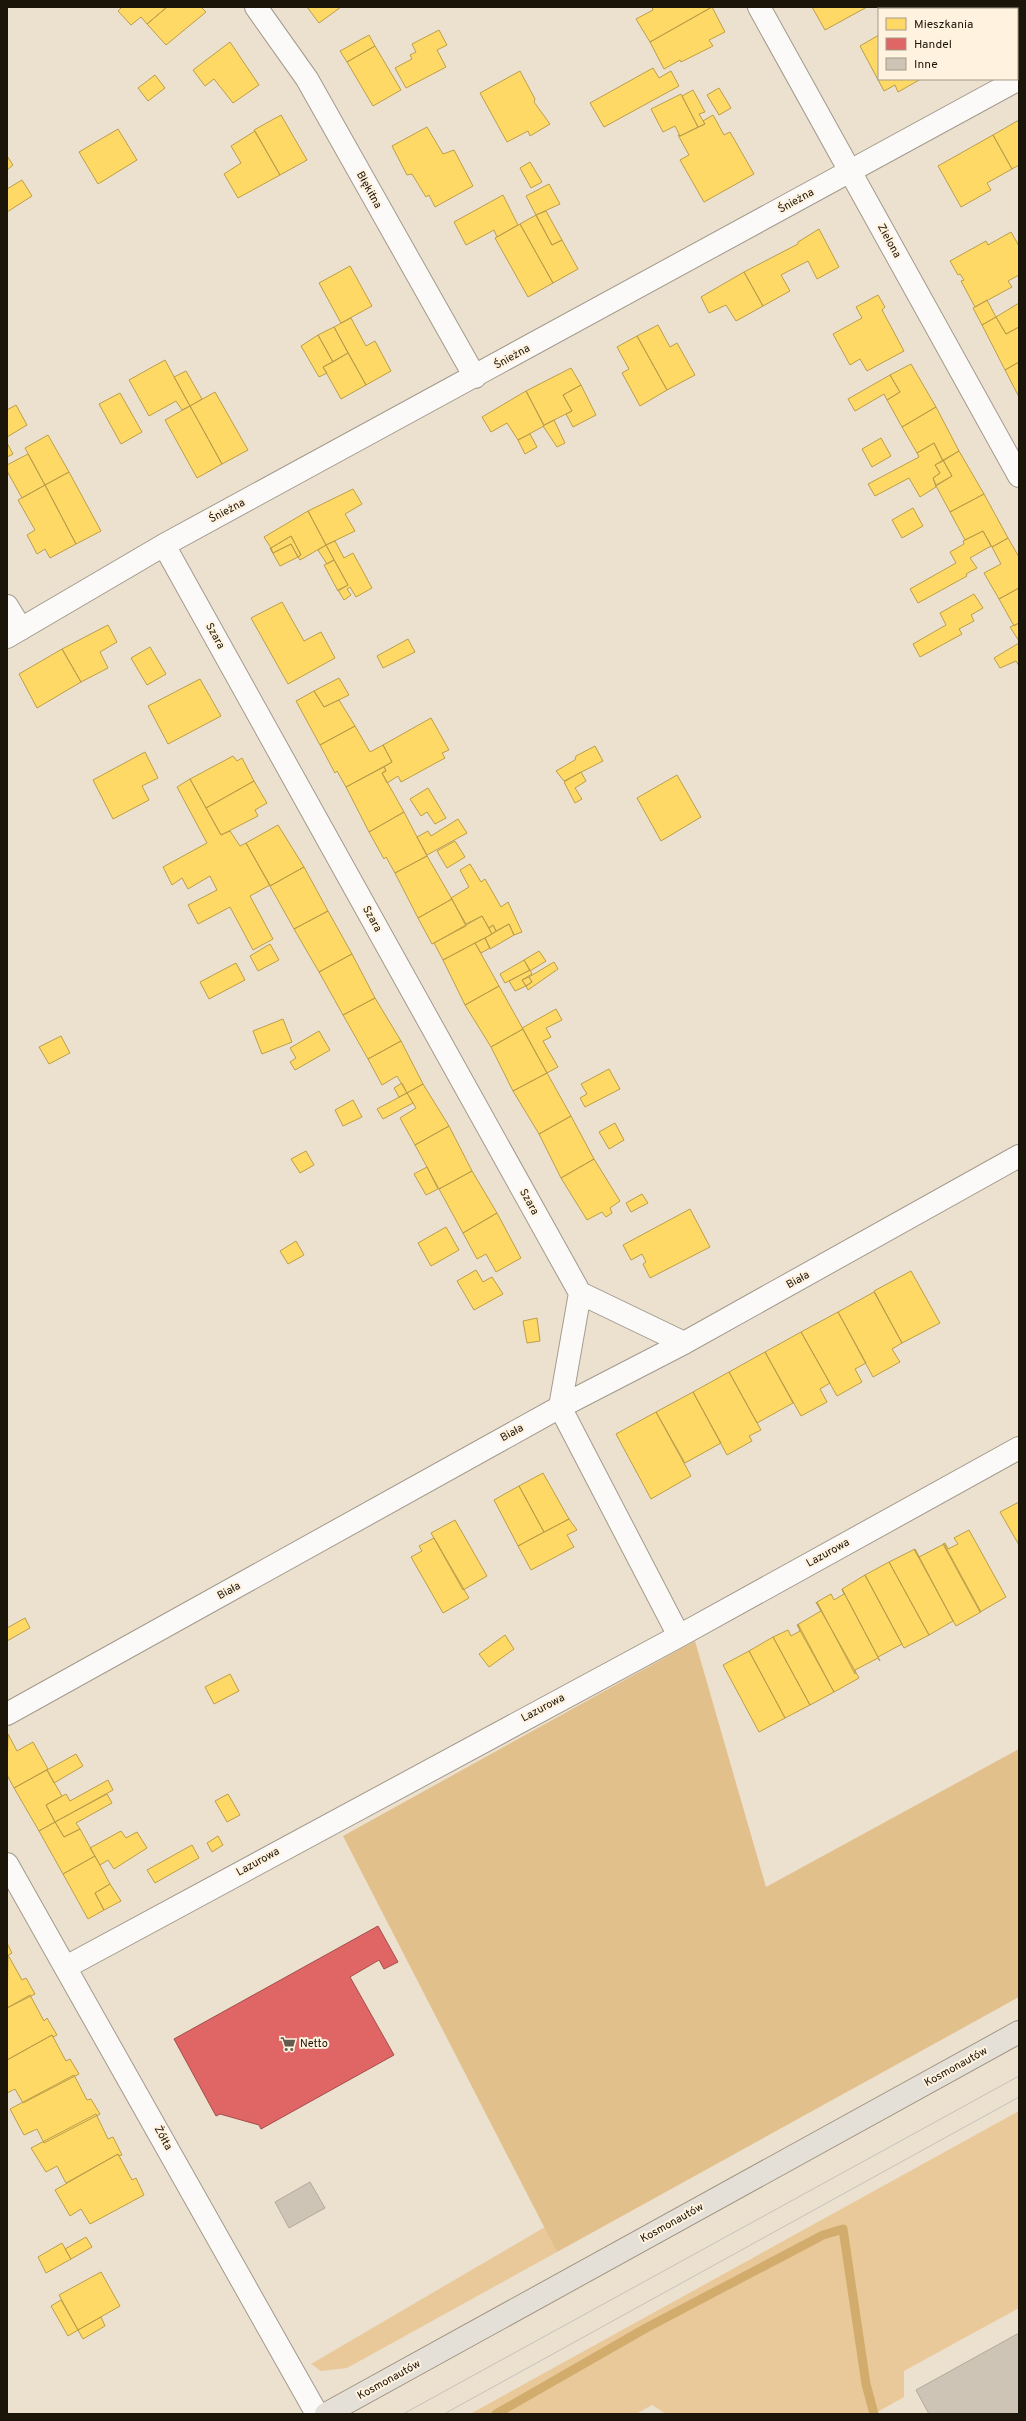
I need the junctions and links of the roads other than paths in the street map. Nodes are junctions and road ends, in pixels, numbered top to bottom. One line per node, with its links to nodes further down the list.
1 (256, 7): 5 (street, Błękitna)
2 (759, 7): 4 (street, Zielona)
3 (1017, 80): 4 (street, Śnieżna)
4 (850, 171): 5 (street, Śnieżna); 6 (street, Zielona)
5 (475, 377): 7 (street, Śnieżna)
6 (1019, 476)
7 (164, 545): 9 (street, Śnieżna); 11 (street, Szara)
8 (7, 606): 9 (street)
9 (14, 633)
10 (1019, 1156): 12 (street, Biała)
11 (580, 1293): 12 (street); 13 (street)
12 (684, 1343): 13 (street, Biała)
13 (560, 1407): 15 (street); 16 (street, Biała)
14 (1019, 1448): 15 (street, Lazurowa)
15 (679, 1636): 18 (street, Lazurowa)
16 (7, 1714)
17 (7, 1864): 18 (street, Żółta)
18 (66, 1967): 20 (street, Żółta)
19 (1019, 2032): 21 (main road, Kosmonautów)
20 (317, 2414)
21 (326, 2414)

